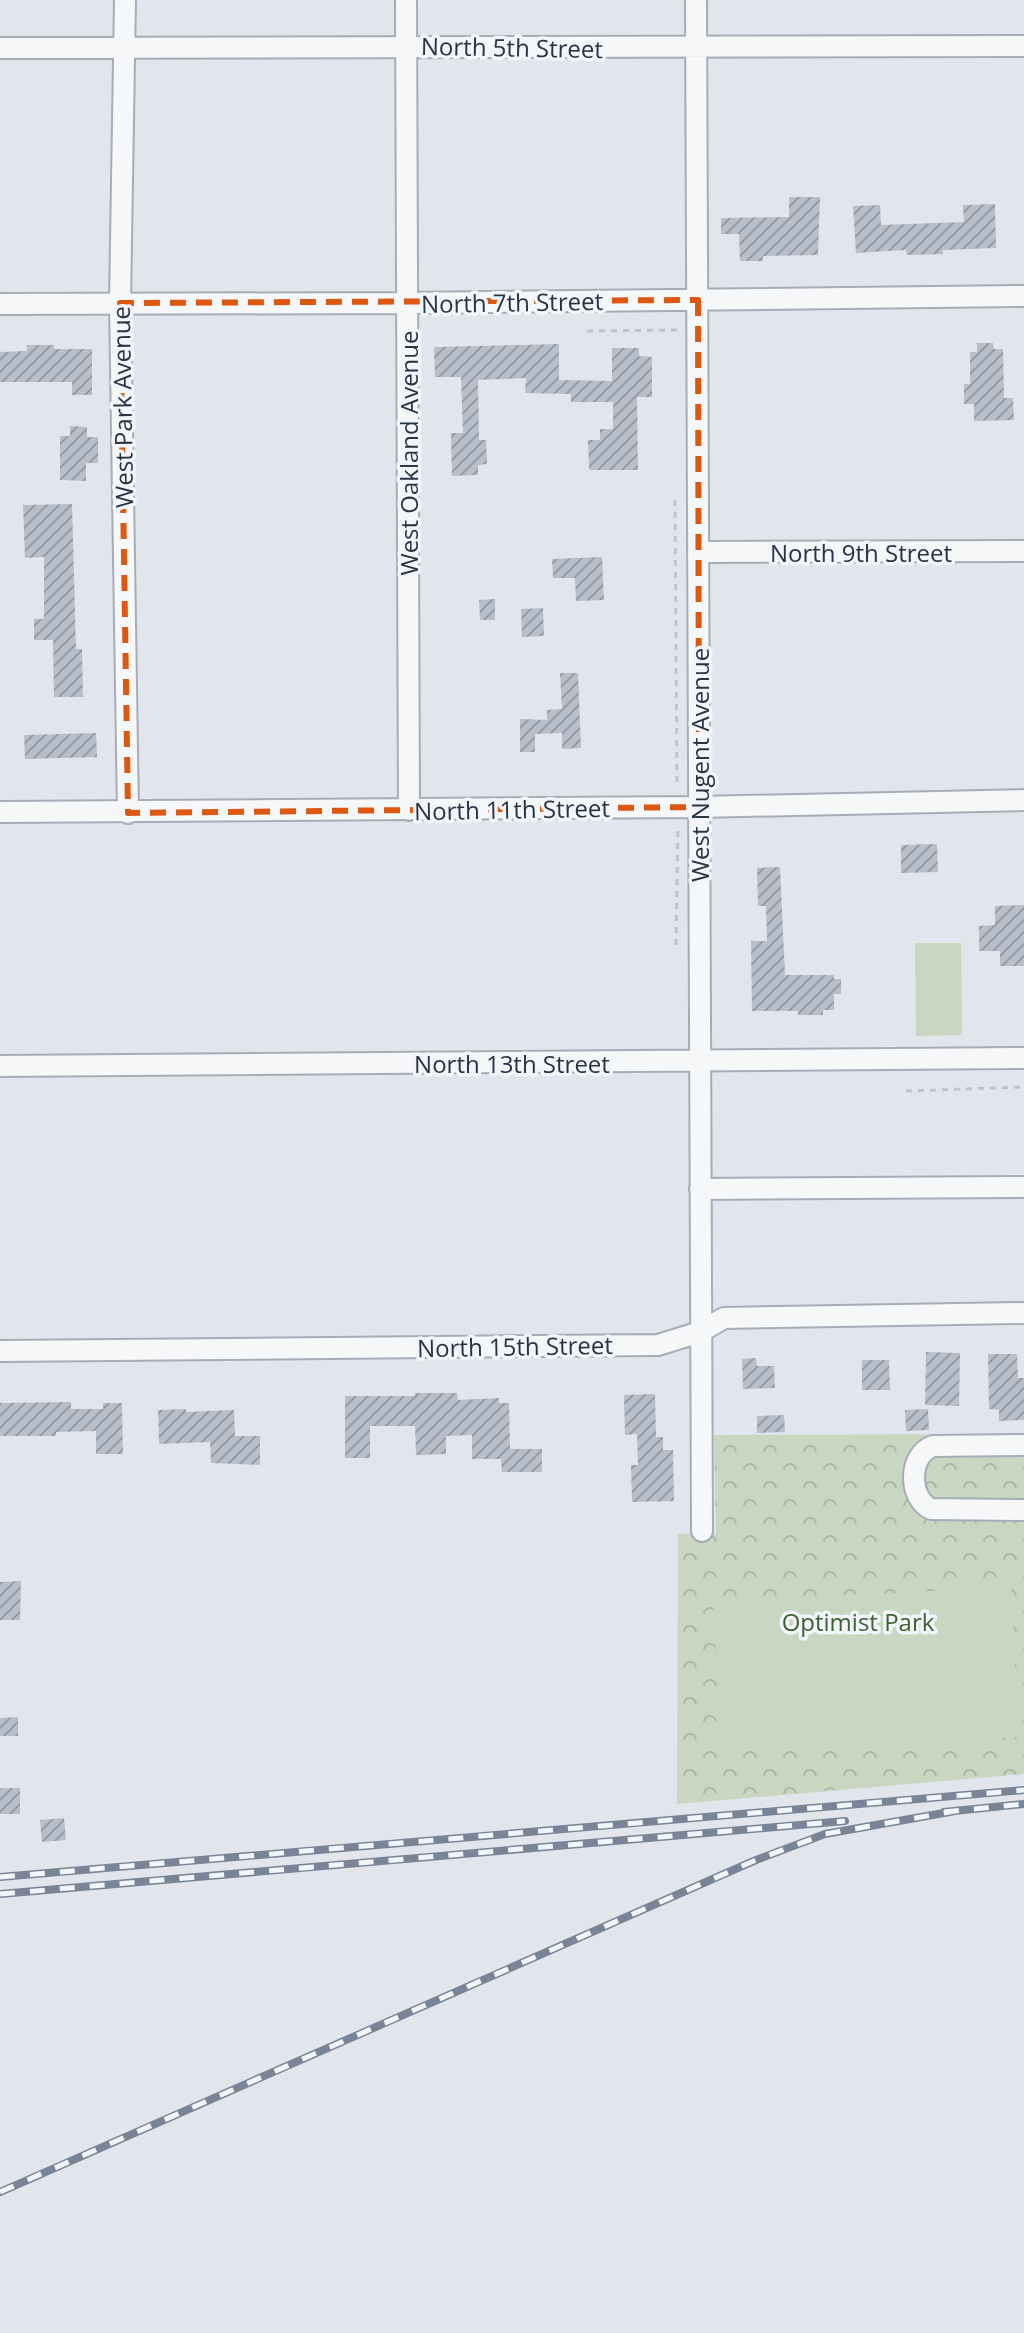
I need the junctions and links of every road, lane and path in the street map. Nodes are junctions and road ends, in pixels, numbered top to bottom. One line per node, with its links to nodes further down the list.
1 (125, 0): 6 (street, West Park Avenue)
2 (406, 0): 4 (street, West Oakland Avenue)
3 (696, 0): 8 (street, West Nugent Avenue)
4 (407, 46): 6 (street, North 5th Street); 8 (street, North 5th Street); 12 (street, West Oakland Avenue)
5 (1024, 46): 8 (street, North 5th Street)
6 (125, 47): 7 (street, North 5th Street); 11 (street, West Park Avenue)
7 (0, 48)
8 (696, 49): 10 (street, West Nugent Avenue)
9 (1024, 296): 10 (street, North 7th Street)
10 (698, 300): 12 (street, North 7th Street); 18 (street, West Nugent Avenue)
11 (120, 303): 12 (street, North 7th Street); 13 (street, North 7th Street); 24 (street, West Park Avenue)
12 (408, 303): 22 (street, West Oakland Avenue)
13 (0, 304)
14 (675, 330): 15 (path)
15 (587, 331)
16 (675, 500): 19 (path)
17 (1024, 551): 18 (street, North 9th Street)
18 (698, 552): 21 (street, West Nugent Avenue)
19 (677, 795)
20 (1024, 800): 21 (street, North 11th Street)
21 (699, 807): 22 (street, North 11th Street); 28 (street, West Nugent Avenue)
22 (409, 810): 24 (street, North 11th Street)
23 (0, 812): 24 (street, North 11th Street)
24 (128, 813)
25 (678, 825): 26 (path)
26 (676, 945)
27 (1024, 1058): 28 (street, North 13th Street)
28 (700, 1061): 29 (street, North 13th Street); 33 (street, West Nugent Avenue)
29 (0, 1066)
30 (1024, 1087): 31 (path)
31 (906, 1091)
32 (1024, 1187): 33 (street)
33 (700, 1189): 35 (street, West Nugent Avenue)
34 (1024, 1313): 35 (street, North 15th Street)
35 (700, 1332): 36 (street, North 15th Street); 39 (street, West Nugent Avenue)
36 (0, 1351)
37 (1024, 1445): 38 (street)
38 (1024, 1510)
39 (702, 1531)

